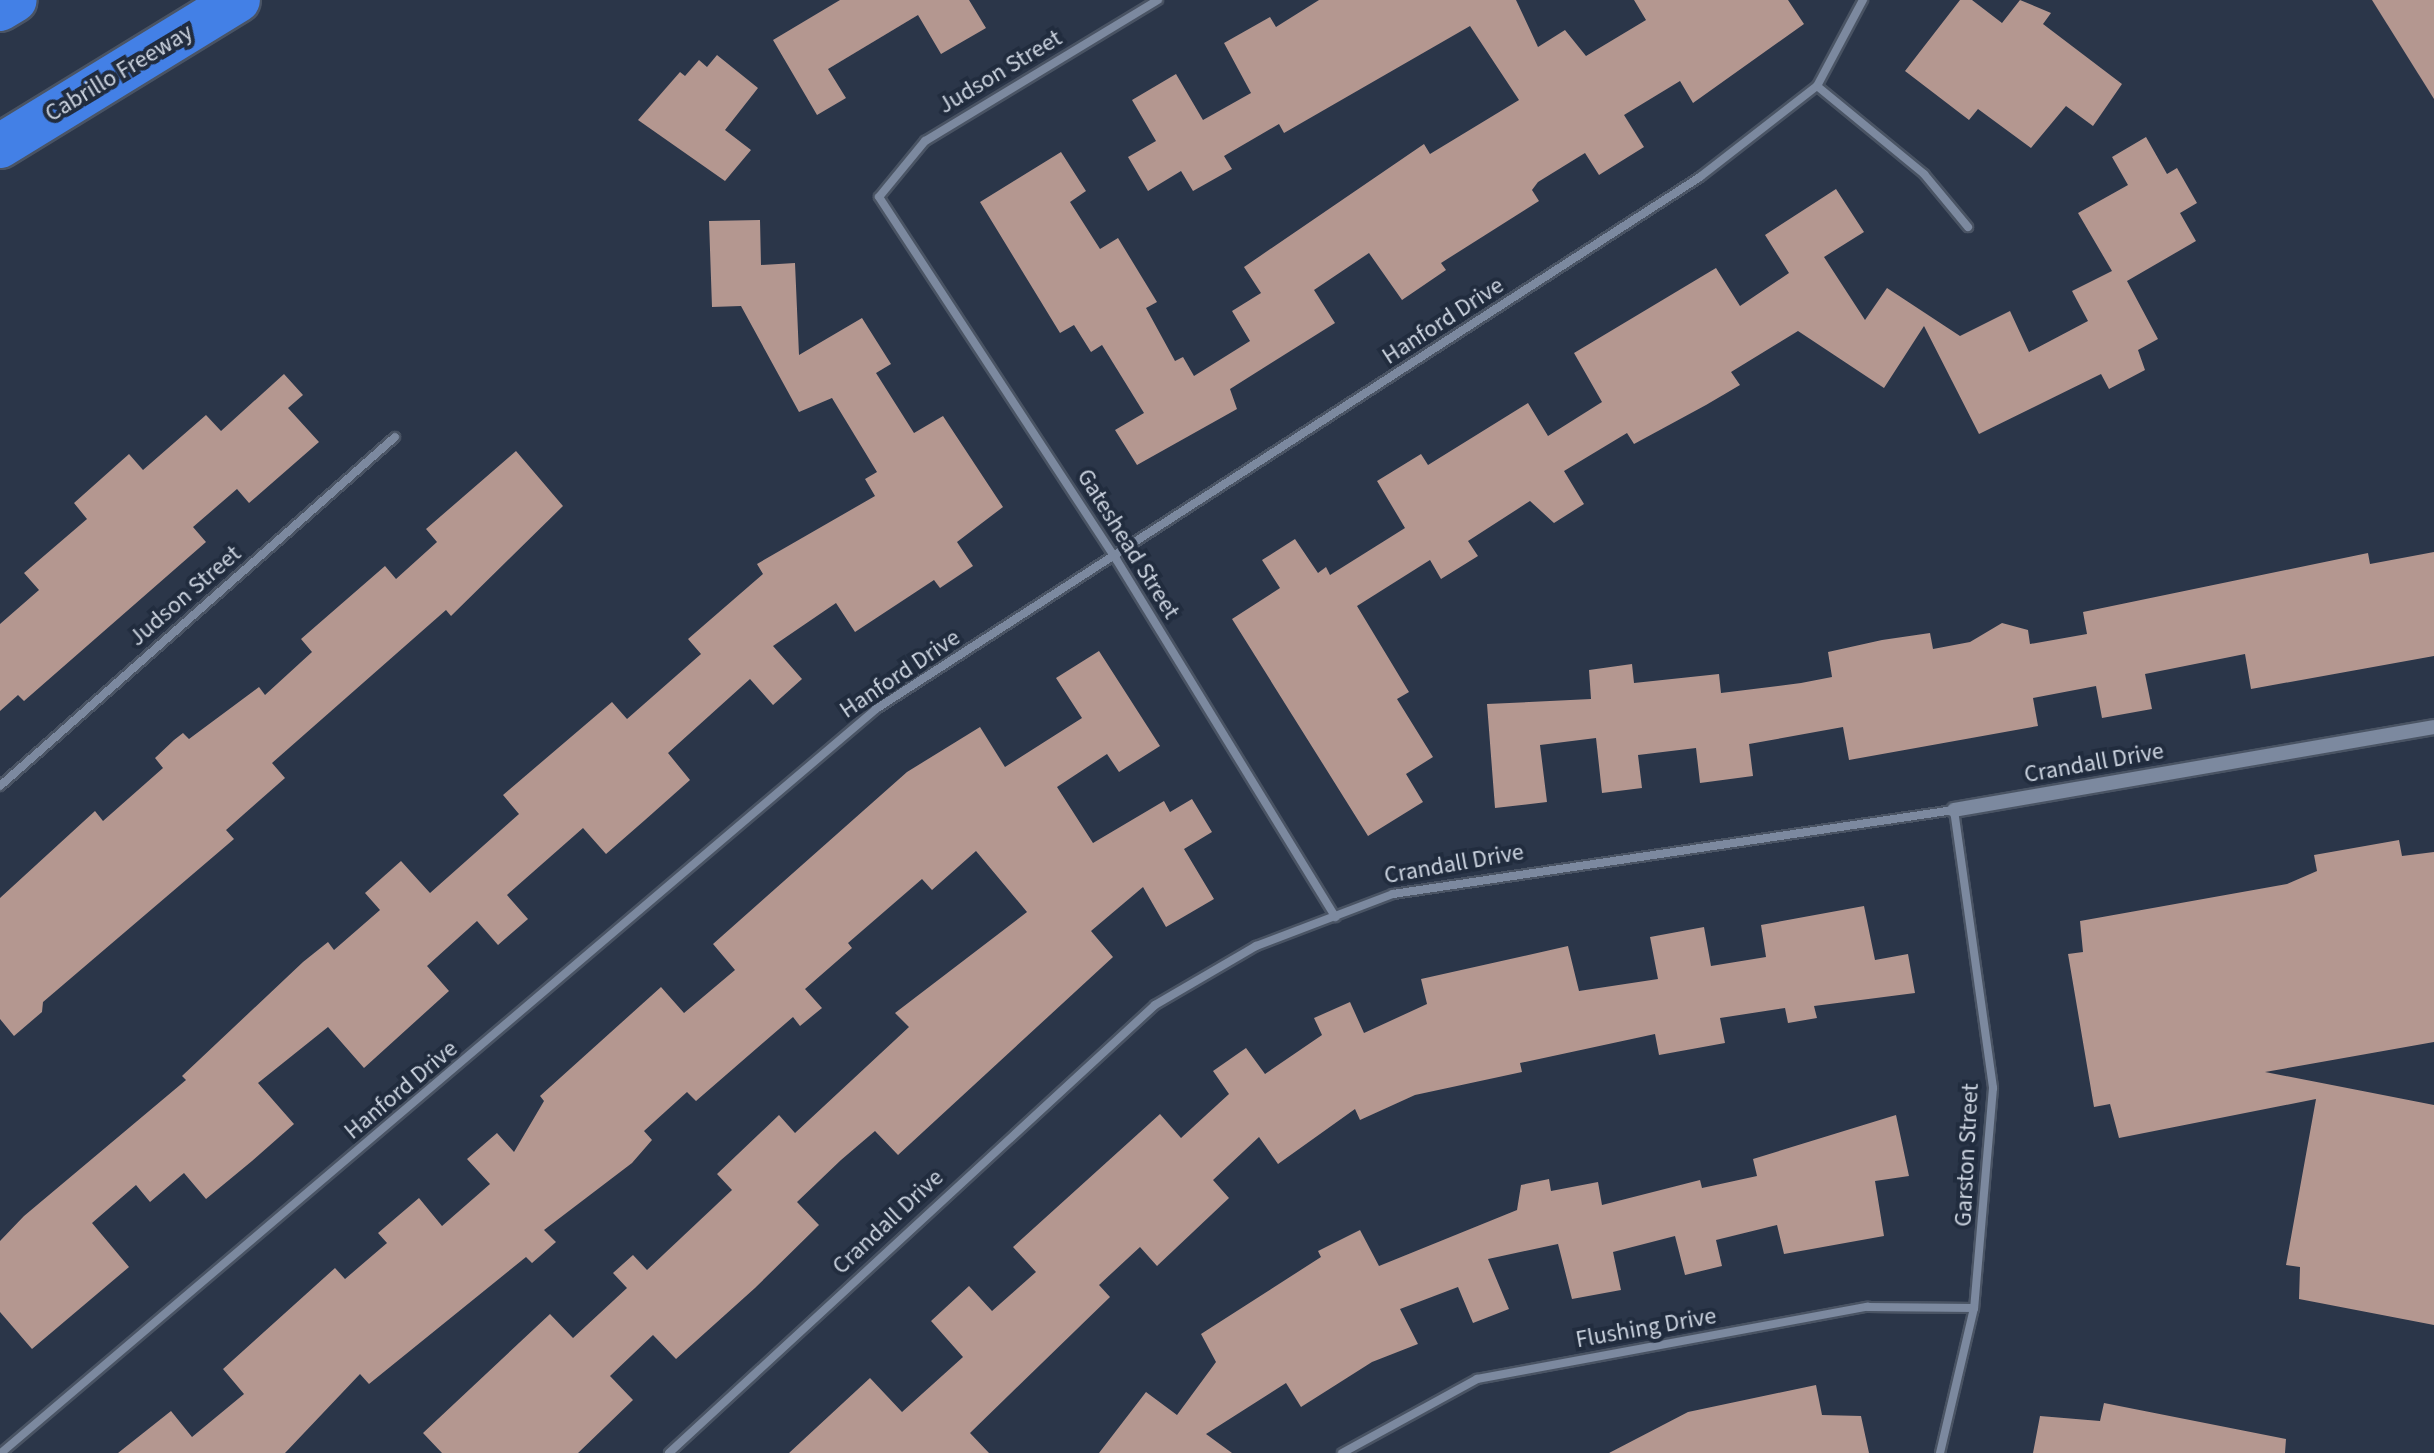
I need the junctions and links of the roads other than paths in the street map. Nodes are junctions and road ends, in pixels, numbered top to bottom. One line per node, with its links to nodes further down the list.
1 (15, 0): 5 (highway)
2 (238, 0): 7 (highway, Cabrillo Freeway)
3 (1158, 0): 8 (street, Judson Street)
4 (1863, 0): 6 (street, Hanford Drive)
5 (0, 9)
6 (1817, 86): 9 (street); 11 (street, Hanford Drive)
7 (0, 146)
8 (879, 197): 11 (street, Gateshead Street)
9 (1968, 227)
10 (395, 437): 13 (street, Judson Street)
11 (1116, 559): 15 (street, Gateshead Street); 17 (street, Hanford Drive)
12 (2434, 727): 14 (street, Crandall Drive)
13 (0, 786)
14 (1954, 810): 15 (street, Crandall Drive); 16 (street, Garston Street)
15 (1335, 917): 18 (street, Crandall Drive)
16 (1974, 1308): 19 (street, Flushing Drive); 20 (street, Garston Street)
17 (1, 1453)
18 (669, 1453)
19 (1342, 1453)
20 (1940, 1453)

